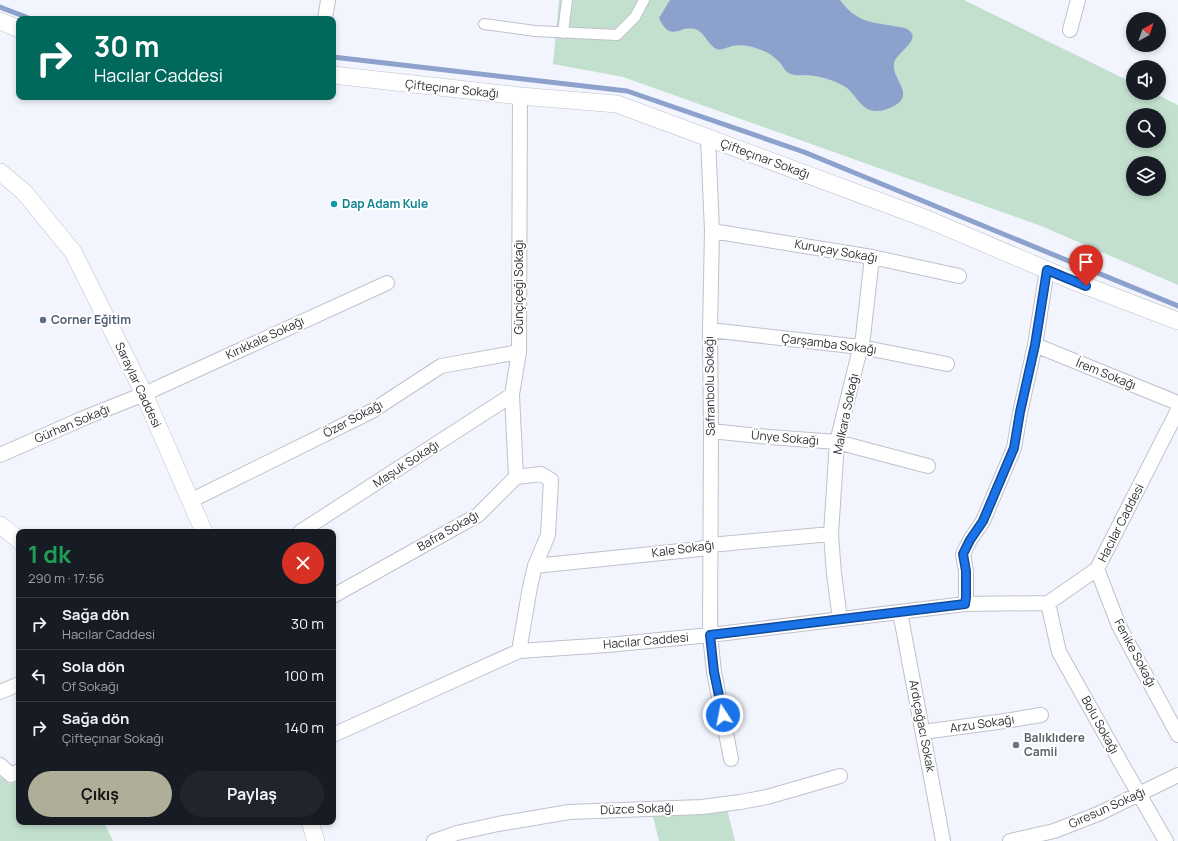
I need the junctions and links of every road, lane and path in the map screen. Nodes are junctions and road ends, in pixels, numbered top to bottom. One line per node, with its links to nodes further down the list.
1 (328, 0): 5 (street)
2 (567, 0): 10 (street)
3 (644, 0): 10 (street)
4 (1078, 0): 9 (street)
5 (325, 16)
6 (0, 21): 8 (street)
7 (484, 24): 10 (street)
8 (16, 28)
9 (1070, 30)
10 (563, 33)
11 (336, 75): 12 (street, Çifteçınar Sokağı)
12 (520, 96): 13 (street, Çifteçınar Sokağı); 24 (street, Günçiçeği Sokağı)
13 (708, 138): 15 (street, Safranbolu Sokağı); 17 (street, Çifteçınar Sokağı)
14 (0, 172): 26 (street, Saraylar Caddesi)
15 (712, 231): 16 (street, Kuruçay Sokağı); 21 (street, Safranbolu Sokağı)
16 (872, 257): 18 (street, Kuruçay Sokağı); 23 (street, Malkara Sokağı)
17 (1047, 270): 20 (street, Çifteçınar Sokağı); 22 (street)
18 (959, 276)
19 (387, 283): 26 (street, Kırıkkale Sokağı)
20 (1178, 321)
21 (710, 330): 23 (street, Çarşamba Sokağı); 30 (street, Safranbolu Sokağı)
22 (1035, 345): 28 (street, İrem Sokağı); 46 (street)
23 (860, 346): 25 (street, Çarşamba Sokağı); 31 (street, Malkara Sokağı)
24 (519, 352): 27 (street, Günçiçeği Sokağı); 35 (street, Özer Sokağı)
25 (947, 364)
26 (144, 394): 32 (street, Gürhan Sokağı); 35 (street, Saraylar Caddesi)
27 (512, 396): 34 (street, Günçiçeği Sokağı); 38 (street, Maşuk Sokağı)
28 (1178, 403)
29 (1178, 410): 43 (street, Hacılar Caddesi)
30 (711, 431): 31 (street, Ünye Sokağı); 41 (street, Safranbolu Sokağı)
31 (837, 442): 33 (street, Ünye Sokağı); 39 (street, Malkara Sokağı)
32 (0, 455)
33 (928, 466)
34 (516, 477): 42 (street); 44 (street, Bafra Sokağı)
35 (190, 501): 37 (street, Saraylar Caddesi)
36 (0, 525): 40 (street)
37 (203, 529)
38 (305, 529)
39 (831, 534): 41 (street, Kale Sokağı); 48 (street, Malkara Sokağı)
40 (16, 538)
41 (710, 545): 42 (street, Kale Sokağı); 49 (street, Safranbolu Sokağı)
42 (535, 566): 50 (street)
43 (1097, 569): 45 (street, Hacılar Caddesi); 56 (street, Fenike Sokağı)
44 (336, 594)
45 (1048, 603): 46 (street, Hacılar Caddesi); 62 (street, Bolu Sokağı)
46 (965, 604): 47 (street, Hacılar Caddesi)
47 (900, 612): 48 (street, Hacılar Caddesi); 54 (street, Ardıçağacı Sokak)
48 (840, 619): 49 (street, Hacılar Caddesi)
49 (710, 635): 50 (street, Hacılar Caddesi); 57 (street, Safranbolu Sokağı)
50 (519, 651): 55 (street, Hacılar Caddesi)
51 (16, 685): 52 (street)
52 (0, 692)
53 (1041, 715): 54 (street, Arzu Sokağı)
54 (923, 732): 66 (street, Ardıçağacı Sokak)
55 (336, 734)
56 (1178, 735)
57 (731, 759)
58 (0, 765): 59 (street)
59 (16, 772)
60 (1178, 774): 62 (street, Gıresun Sokağı)
61 (840, 776): 65 (street, Düzce Sokağı)
62 (1139, 794): 67 (street, Gıresun Sokağı); 68 (street, Bolu Sokağı)
63 (311, 825): 64 (street)
64 (316, 841)
65 (434, 841)
66 (943, 841)
67 (1010, 841)
68 (1166, 841)

